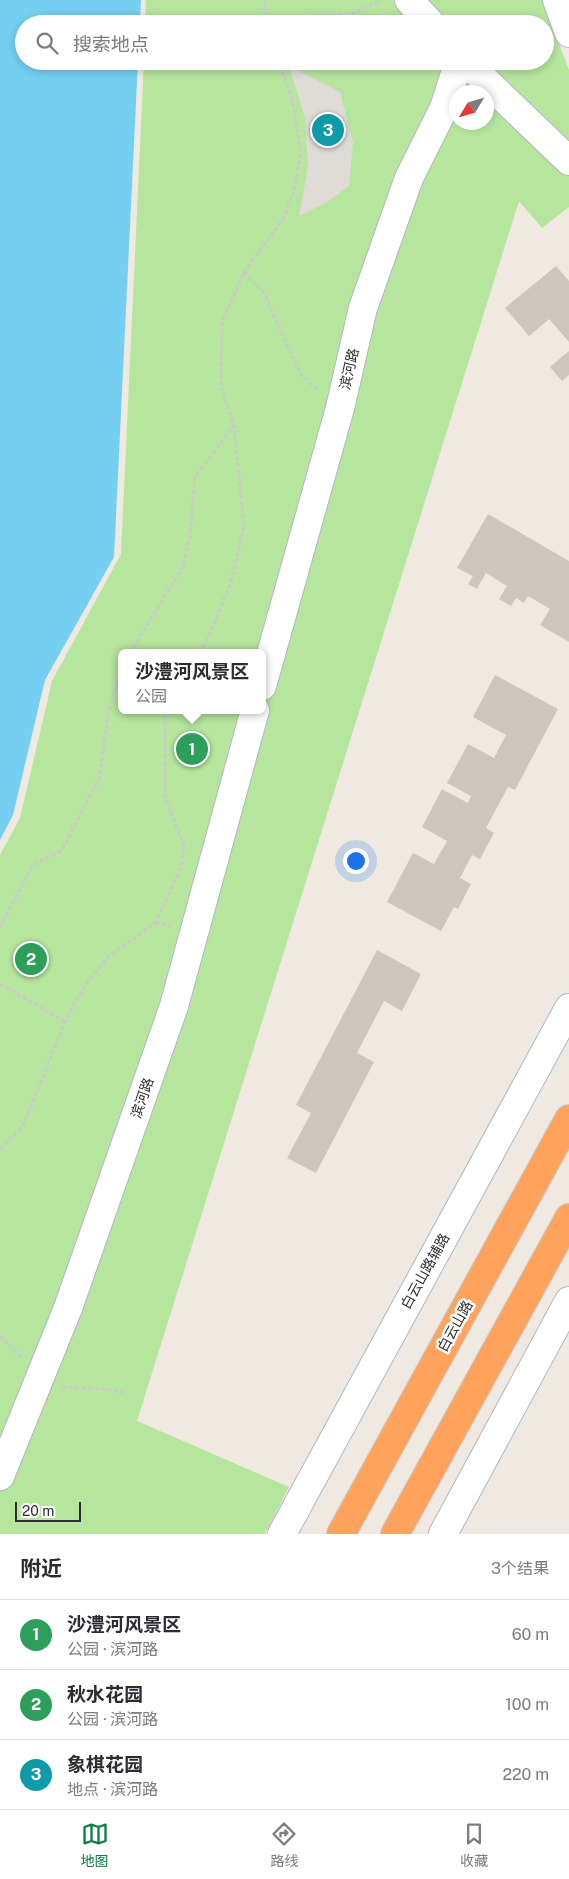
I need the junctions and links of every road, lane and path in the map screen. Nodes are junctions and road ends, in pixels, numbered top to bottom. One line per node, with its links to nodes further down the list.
1 (265, 0): 5 (path)
2 (382, 0): 6 (path)
3 (409, 0): 7 (street)
4 (557, 0): 8 (street)
5 (266, 15)
6 (328, 15)
7 (423, 15)
8 (569, 33)
9 (282, 70): 16 (path)
10 (457, 70): 12 (street, 滨河路)
11 (472, 70): 13 (street)
12 (454, 85)
13 (496, 102): 15 (street)
14 (449, 109): 21 (street, 滨河路)
15 (569, 161)
16 (244, 272): 17 (path); 18 (path)
17 (301, 375)
18 (234, 425): 19 (path); 20 (path)
19 (132, 649)
20 (201, 649)
21 (266, 672)
22 (118, 682): 25 (path)
23 (166, 714): 28 (path)
24 (254, 714): 33 (street, 滨河路)
25 (0, 927)
26 (0, 984): 28 (path)
27 (569, 1008): 34 (street, 白云山路辅路)
28 (65, 1022): 30 (path)
29 (569, 1118): 35 (highway, 白云山路)
30 (0, 1149)
31 (569, 1218): 36 (highway)
32 (569, 1301): 37 (street)
33 (0, 1476)
34 (282, 1534)
35 (341, 1534)
36 (395, 1534)
37 (443, 1534)

